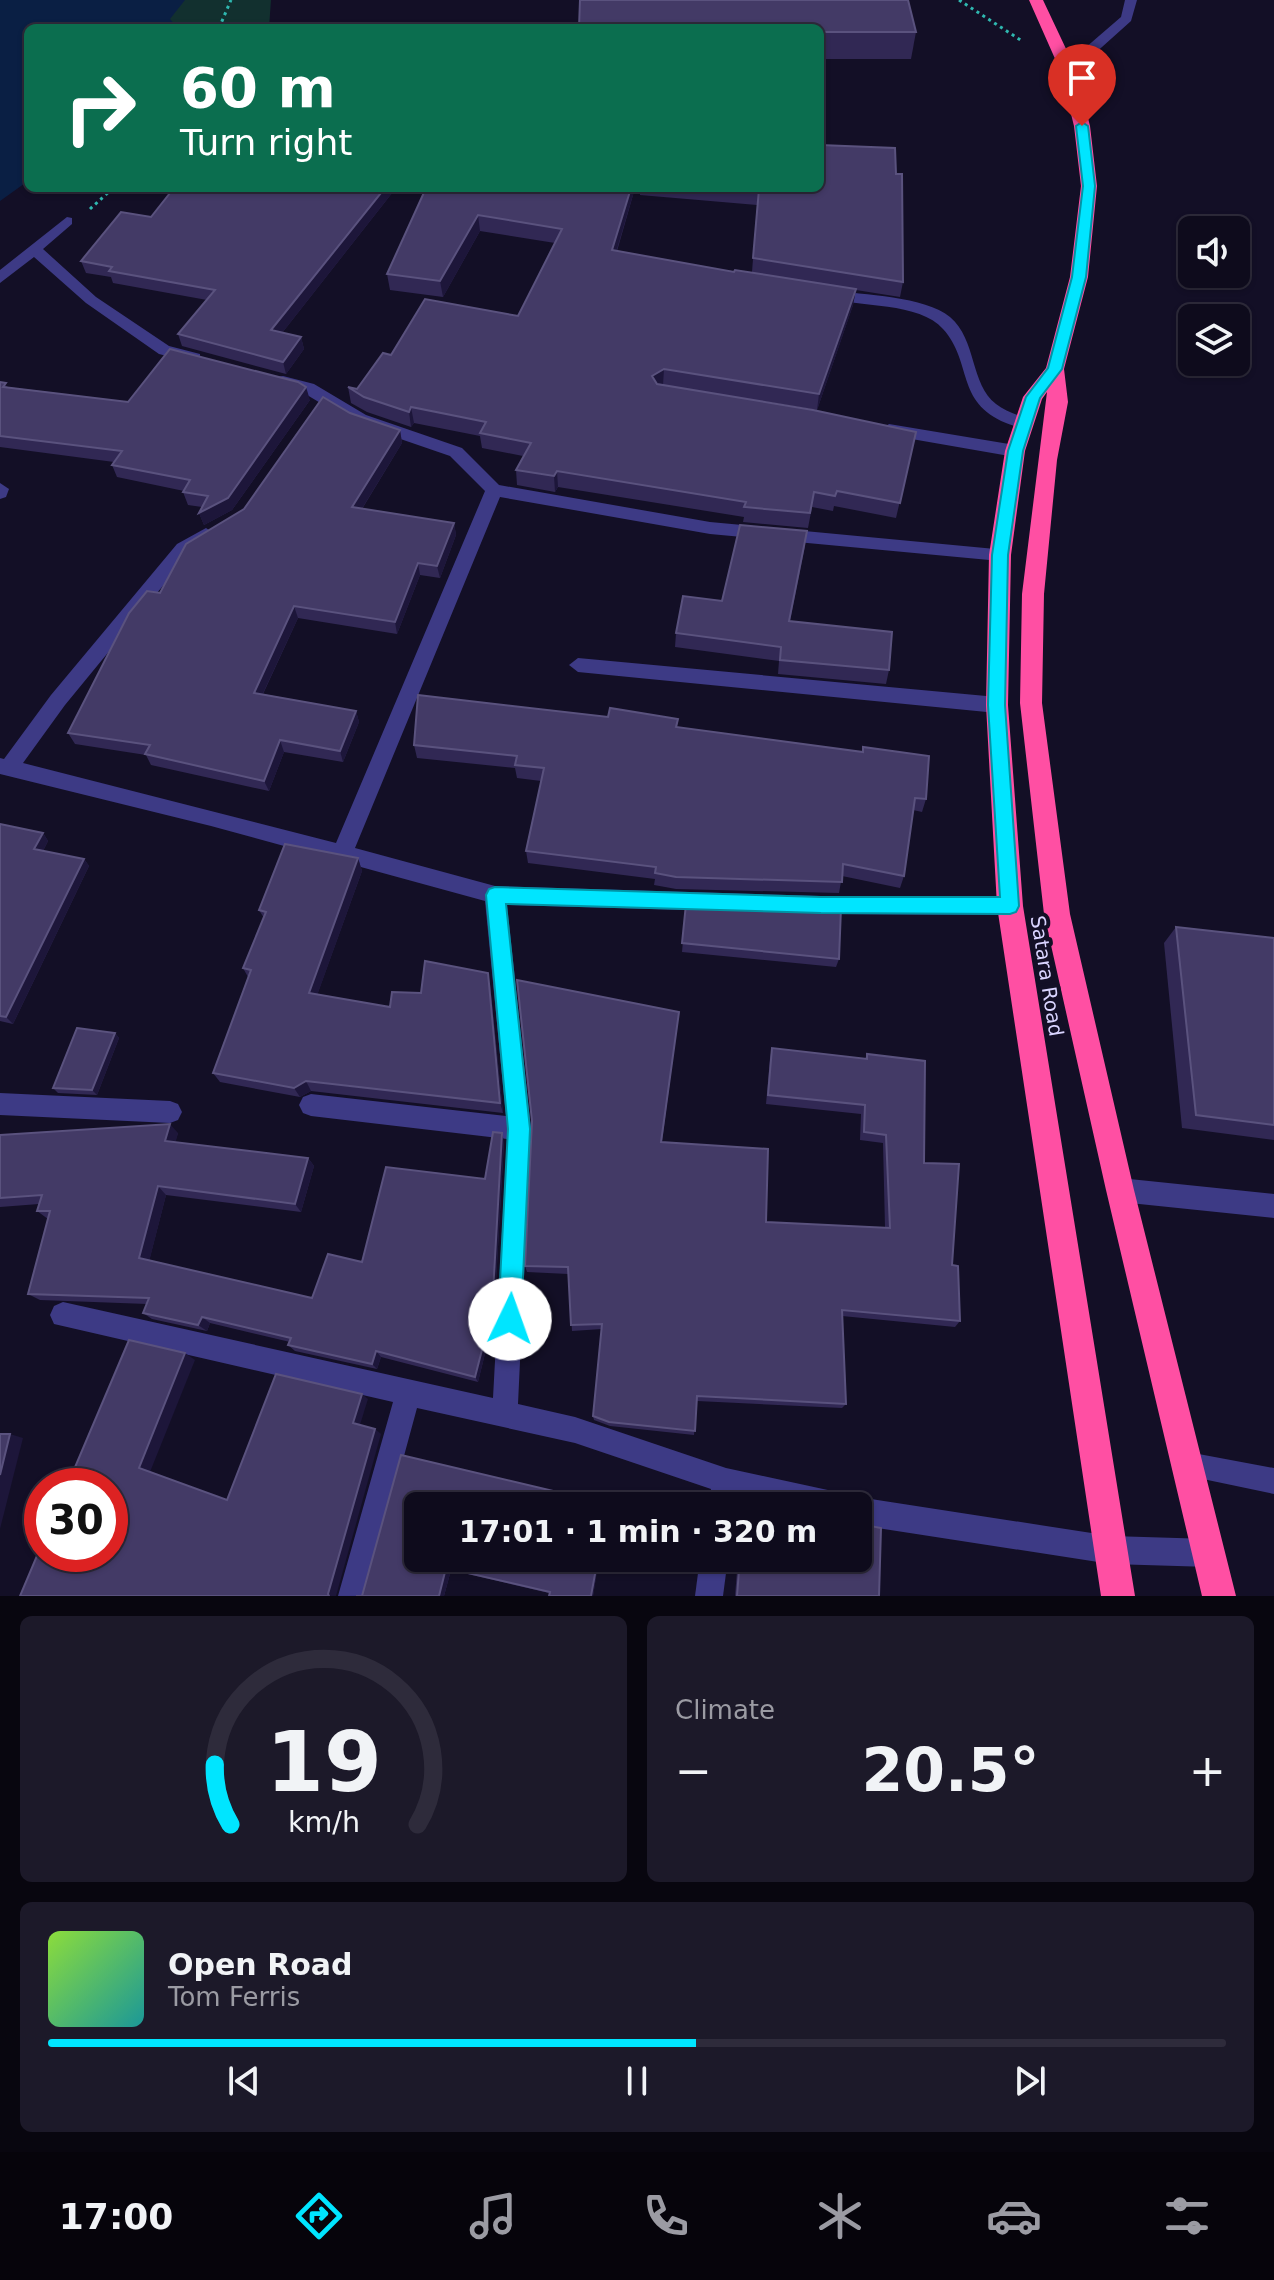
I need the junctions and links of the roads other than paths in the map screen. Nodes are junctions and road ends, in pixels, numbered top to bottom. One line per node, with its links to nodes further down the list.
1 (1036, 0): 3 (highway)
2 (1131, 0): 3 (street)
3 (1068, 70): 9 (highway)
4 (67, 221): 5 (street)
5 (34, 249): 6 (street); 8 (street)
6 (0, 278)
7 (812, 292): 11 (street)
8 (207, 361)
9 (1055, 369): 11 (highway, Satara Road); 27 (highway)
10 (265, 376): 14 (street)
11 (1024, 424): 13 (highway, Satara Road)
12 (878, 429): 13 (street)
13 (1015, 451): 16 (highway, Satara Road)
14 (494, 490): 16 (street); 20 (street)
15 (219, 527): 19 (street)
16 (1000, 555): 18 (highway, Satara Road)
17 (578, 665): 18 (street)
18 (997, 705): 22 (highway, Satara Road)
19 (5, 766): 20 (street)
20 (342, 853): 21 (street)
21 (495, 895): 22 (street); 26 (street)
22 (1010, 906): 36 (highway, Satara Road)
23 (0, 1104): 25 (street)
24 (311, 1105): 26 (street)
25 (170, 1112)
26 (519, 1129): 31 (street)
27 (1120, 1190): 28 (street); 32 (highway)
28 (1274, 1206)
29 (63, 1315): 30 (street)
30 (409, 1391): 31 (street); 39 (street)
31 (505, 1413): 34 (street)
32 (1188, 1465): 33 (street); 37 (highway)
33 (1274, 1481)
34 (722, 1492)
35 (872, 1513): 36 (street)
36 (1111, 1550): 37 (street); 41 (highway, Satara Road)
37 (1210, 1553): 42 (highway)
38 (712, 1572): 40 (street)
39 (352, 1596)
40 (709, 1596)
41 (1118, 1596)
42 (1219, 1596)

